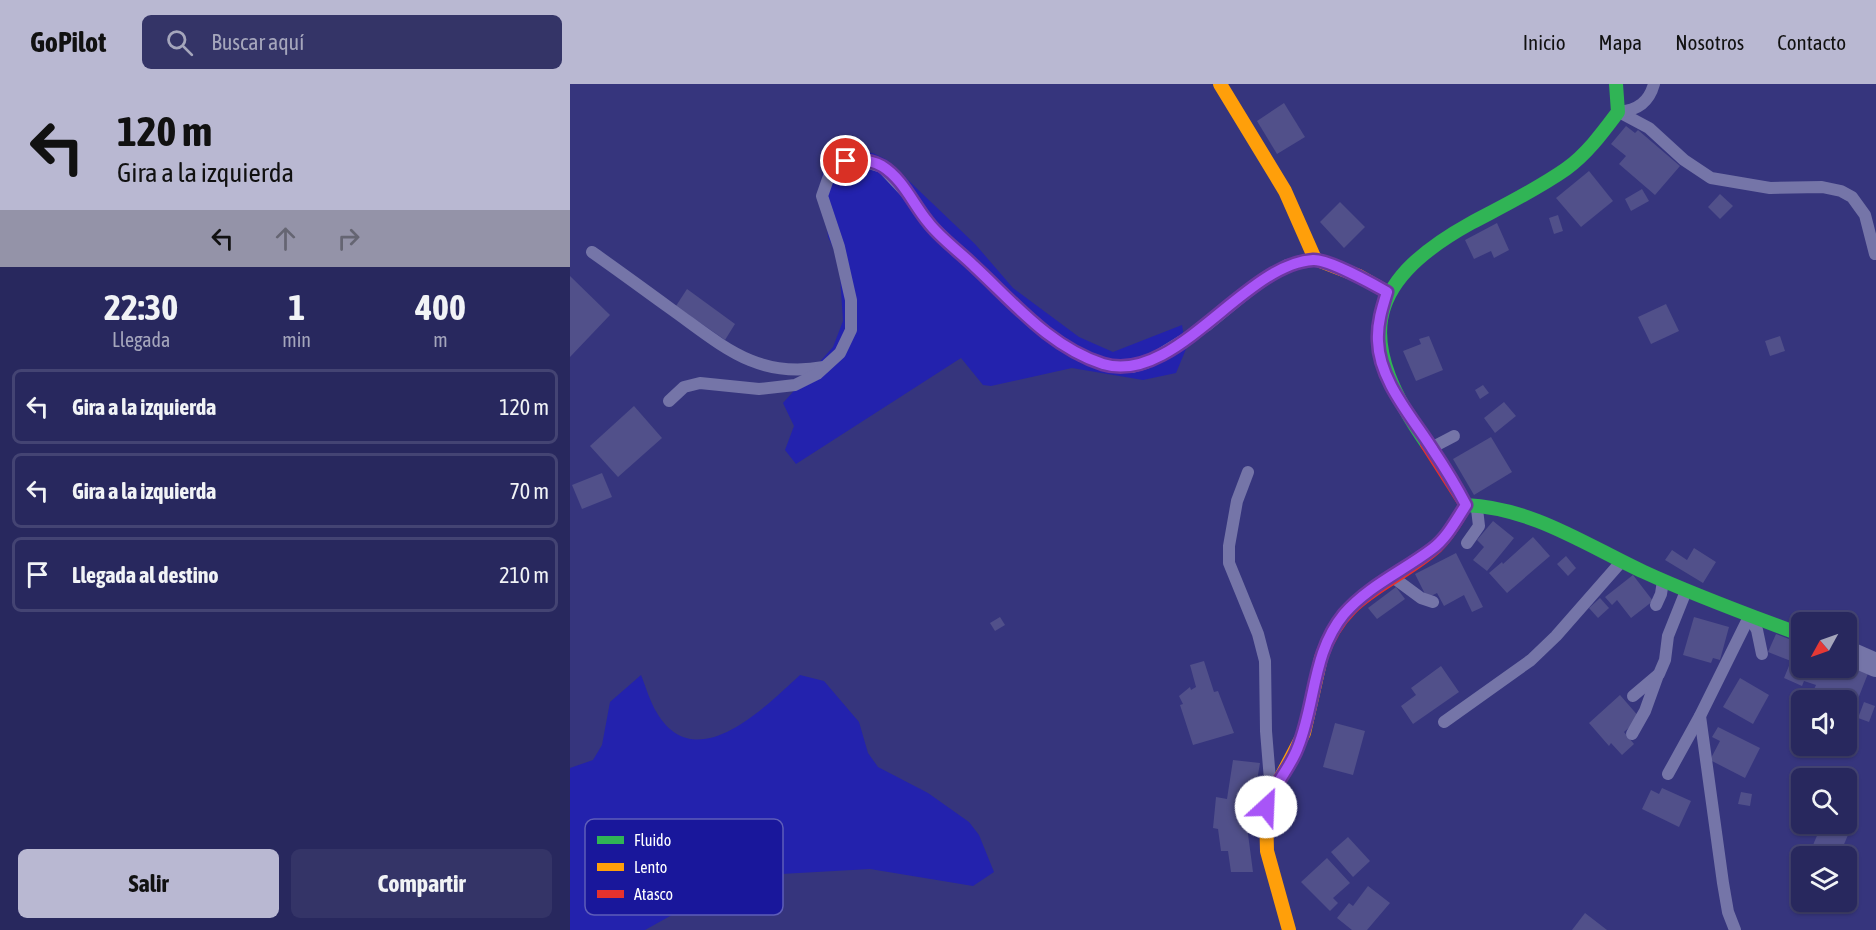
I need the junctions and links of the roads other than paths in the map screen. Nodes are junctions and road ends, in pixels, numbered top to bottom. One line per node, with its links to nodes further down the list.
1 (1220, 84): 7 (street)
2 (1616, 84): 4 (street)
3 (1654, 84): 4 (lane)
4 (1618, 112): 6 (lane); 8 (street)
5 (592, 252): 9 (lane)
6 (1875, 254)
7 (1315, 259): 8 (street); 9 (lane)
8 (1387, 292): 12 (street)
9 (826, 366): 10 (lane)
10 (669, 401)
11 (1454, 436): 12 (lane)
12 (1432, 447): 14 (street)
13 (1248, 472): 33 (lane)
14 (1470, 505): 15 (lane); 16 (street); 17 (street)
15 (1467, 543)
16 (1622, 562): 18 (street); 30 (lane)
17 (1391, 575): 20 (lane); 33 (street)
18 (1663, 580): 19 (street); 21 (lane)
19 (1686, 590): 22 (street); 27 (lane)
20 (1433, 602)
21 (1656, 605)
22 (1750, 616): 23 (street); 24 (lane); 29 (lane)
23 (1791, 631)
24 (1762, 654)
25 (1857, 657): 26 (street)
26 (1876, 665)
27 (1659, 674): 28 (lane); 31 (lane)
28 (1633, 696)
29 (1700, 716): 32 (lane); 35 (lane)
30 (1444, 722)
31 (1632, 734)
32 (1668, 774)
33 (1272, 790): 34 (street)
34 (1289, 930)
35 (1735, 930)

